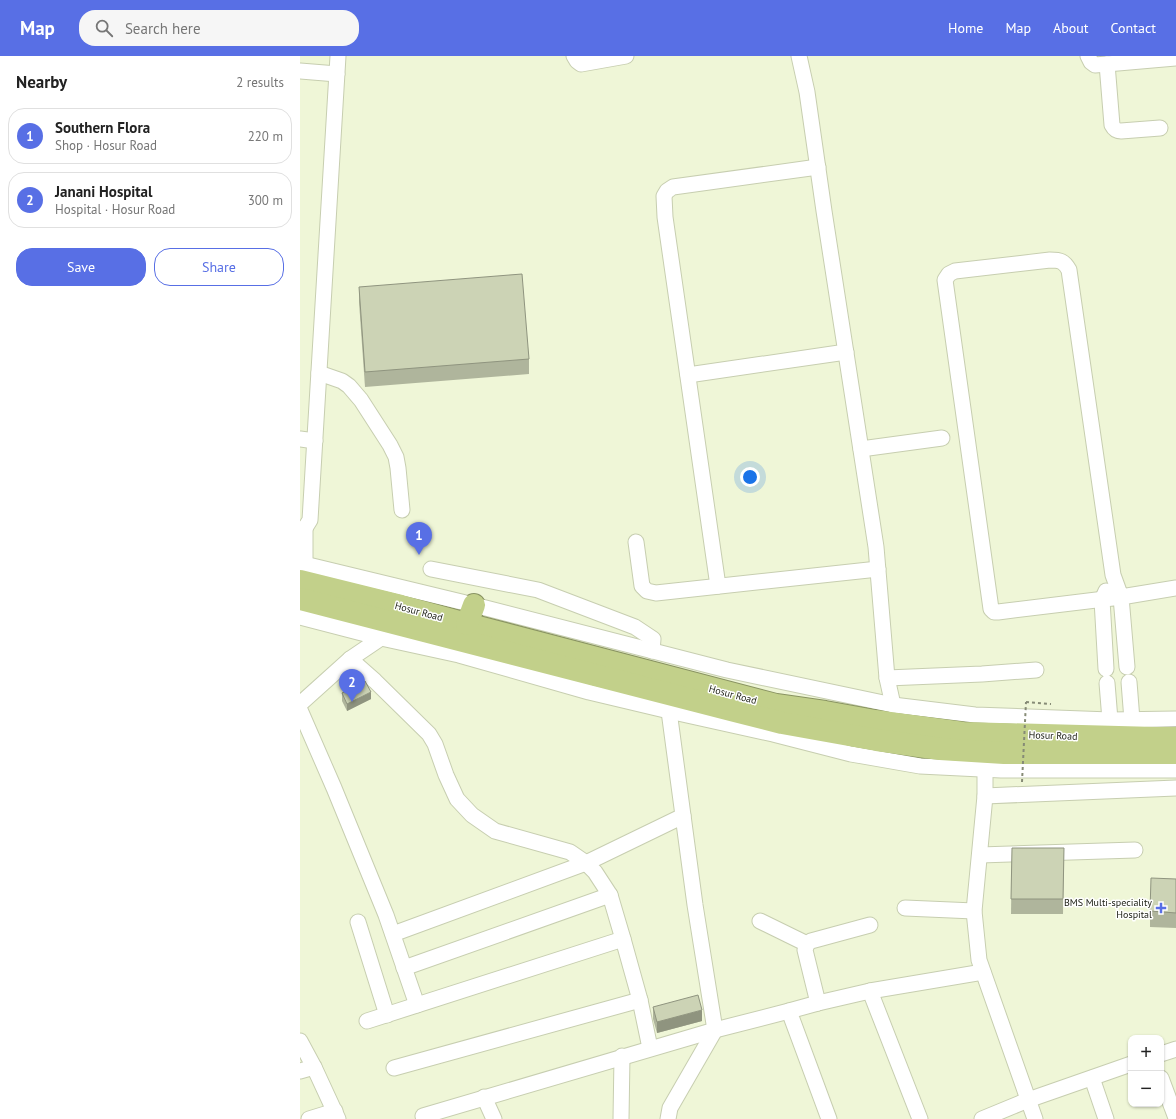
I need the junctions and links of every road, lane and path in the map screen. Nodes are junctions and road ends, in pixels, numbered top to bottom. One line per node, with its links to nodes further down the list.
1 (338, 56): 9 (street)
2 (574, 56): 3 (street)
3 (626, 56)
4 (799, 56): 11 (street)
5 (1088, 56): 7 (street)
6 (1176, 58): 7 (street)
7 (1106, 64): 10 (street)
8 (300, 71): 9 (street)
9 (337, 74): 13 (street)
10 (1160, 128)
11 (818, 167): 12 (street); 14 (street)
12 (846, 352): 14 (street); 18 (street)
13 (319, 373): 17 (street); 19 (street)
14 (688, 375): 26 (street)
15 (942, 438): 18 (street)
16 (300, 439): 17 (street)
17 (315, 441): 20 (street)
18 (861, 449): 22 (street)
19 (402, 510)
20 (302, 529): 24 (street)
21 (636, 542): 26 (street)
22 (878, 568): 26 (street); 38 (street)
23 (431, 569): 34 (street)
24 (302, 570): 32 (highway, Hosur Road)
25 (1113, 575): 28 (street); 30 (street); 30 (street)
26 (718, 586)
27 (1176, 588): 28 (street)
28 (1121, 597): 30 (street); 36 (street)
29 (300, 599): 32 (highway, Hosur Road)
30 (1102, 600): 46 (street)
31 (300, 617): 33 (street)
32 (467, 632): 33 (street); 34 (street); 44 (street); 48 (highway, Hosur Road); 49 (highway, Hosur Road)
33 (381, 638): 35 (street)
34 (652, 651): 42 (street)
35 (350, 659): 40 (street); 59 (street)
36 (1127, 667)
37 (1036, 670): 38 (street)
38 (887, 678): 42 (street)
39 (1129, 682): 47 (street)
40 (300, 704)
41 (1052, 704): 53 (path, bridge)
42 (893, 705): 46 (street)
43 (300, 710): 66 (street)
44 (669, 711): 50 (street); 56 (street)
45 (1176, 719): 47 (street)
46 (1110, 720): 47 (street)
47 (1132, 720)
48 (1176, 738)
49 (1176, 753)
50 (985, 769): 51 (street); 55 (street)
51 (1001, 770): 52 (street); 55 (street)
52 (1176, 770)
53 (1022, 782)
54 (1176, 788): 55 (street)
55 (985, 794): 58 (street)
56 (683, 816): 59 (street); 78 (street)
57 (1136, 850): 58 (street)
58 (980, 855): 62 (street)
59 (586, 863): 60 (street); 66 (street)
60 (610, 894): 67 (street); 69 (street)
61 (905, 908): 62 (street)
62 (974, 911): 70 (street)
63 (760, 921): 68 (street)
64 (358, 922): 76 (street)
65 (870, 926): 68 (street)
66 (392, 934): 69 (street)
67 (623, 939): 72 (street); 74 (street)
68 (807, 944): 73 (street)
69 (404, 968): 74 (street)
70 (983, 972): 71 (street); 91 (street)
71 (870, 991): 73 (street); 100 (street)
72 (640, 1000): 80 (street); 86 (street)
73 (818, 1003): 75 (street)
74 (417, 1005): 76 (street)
75 (790, 1012): 78 (street); 99 (street)
76 (387, 1015): 77 (street)
77 (367, 1021)
78 (714, 1030): 80 (street); 98 (street)
79 (300, 1041): 85 (street)
80 (650, 1048): 83 (street)
81 (1176, 1049): 82 (street)
82 (1164, 1053)
83 (622, 1056): 90 (street); 97 (street)
84 (1128, 1065): 88 (street)
85 (314, 1067): 87 (street); 92 (street)
86 (394, 1068)
87 (300, 1071)
88 (1092, 1078): 91 (street); 103 (street)
89 (1164, 1086): 94 (street)
90 (484, 1097): 93 (street); 96 (street)
91 (1028, 1100): 101 (street); 102 (street)
92 (336, 1115): 95 (street)
93 (423, 1116)
94 (1176, 1118)
95 (309, 1119)
96 (494, 1119)
97 (621, 1119)
98 (668, 1119)
99 (829, 1119)
100 (920, 1119)
101 (982, 1119)
102 (1035, 1119)
103 (1106, 1119)

